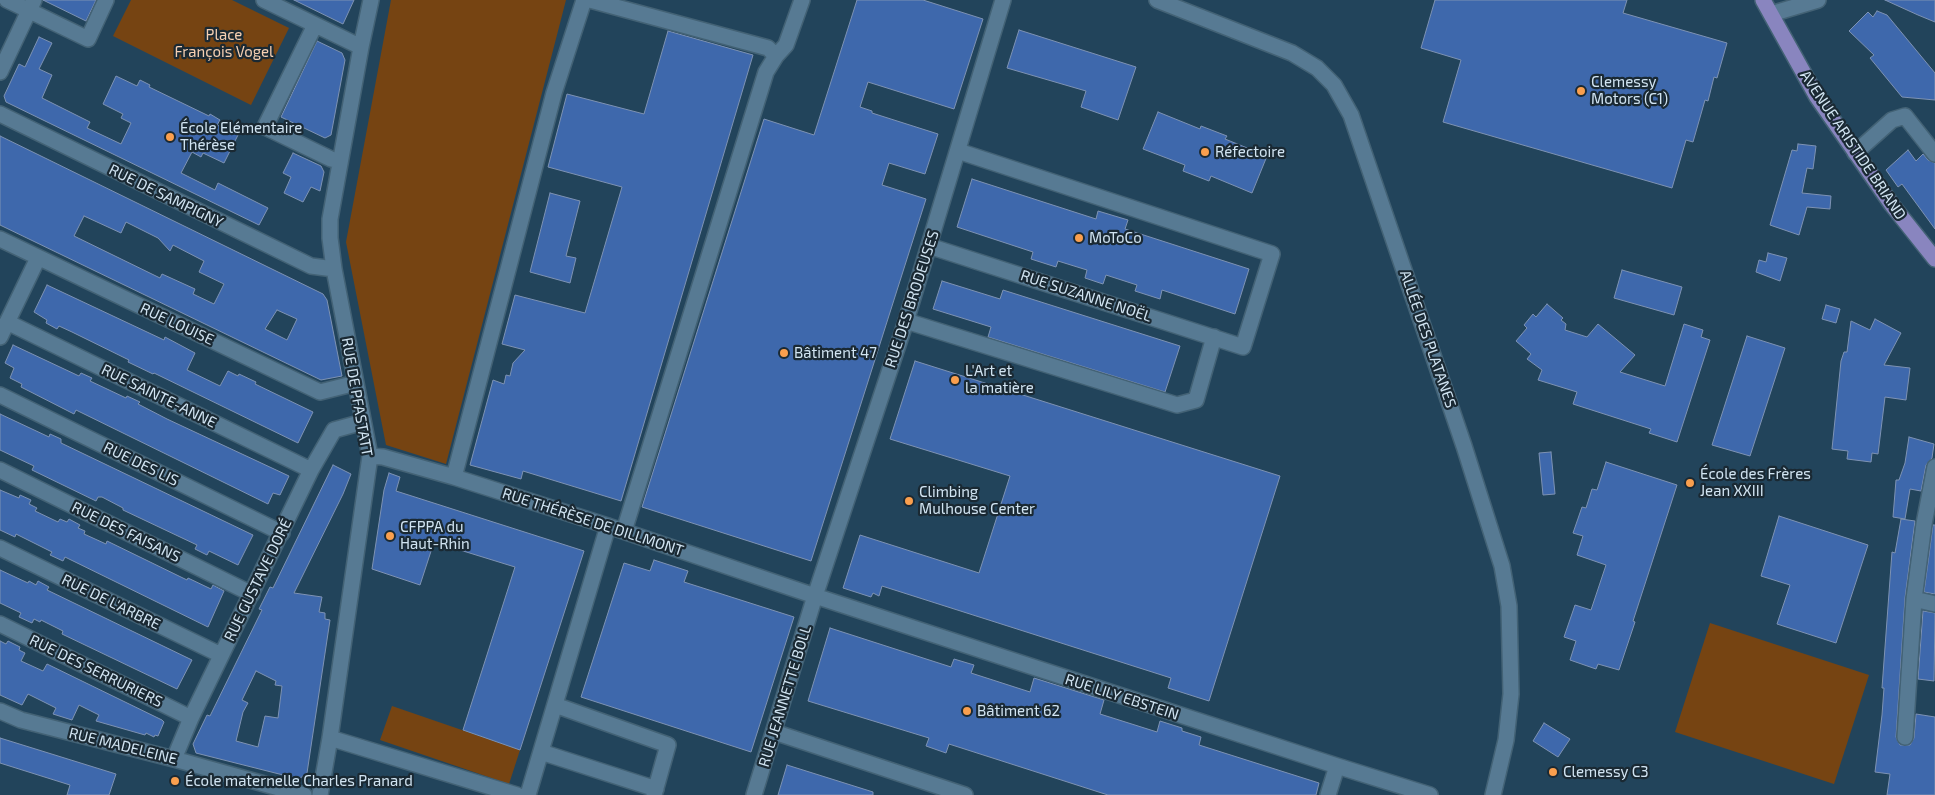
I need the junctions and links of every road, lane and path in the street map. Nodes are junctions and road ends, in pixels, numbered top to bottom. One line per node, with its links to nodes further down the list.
1 (7, 0): 12 (street)
2 (106, 0): 12 (street)
3 (264, 0): 14 (street)
4 (371, 0): 15 (street, RUE DE PFASTATT)
5 (584, 0): 39 (street)
6 (590, 0): 16 (street)
7 (802, 0): 16 (street)
8 (1003, 0): 19 (street, RUE DES BRODEUSES)
9 (1157, 0): 68 (street, ALLÉE DES PLATANES)
10 (1763, 0): 13 (main road, AVENUE ARISTIDE BRIAND)
11 (1818, 0): 13 (street)
12 (32, 5): 17 (street)
13 (1771, 14): 20 (main road, AVENUE ARISTIDE BRIAND)
14 (315, 25): 15 (street); 22 (street)
15 (361, 47): 22 (street, RUE DE PFASTATT)
16 (776, 56): 41 (street)
17 (0, 72)
18 (0, 114): 27 (street, RUE DE SAMPIGNY)
19 (958, 151): 24 (street, RUE DES BRODEUSES); 31 (street, RUE SUZANNE NOËL)
20 (1855, 153): 21 (street); 26 (main road, AVENUE ARISTIDE BRIAND)
21 (1935, 154)
22 (340, 161): 27 (street, RUE DE PFASTATT)
23 (0, 239): 25 (street, RUE LOUISE)
24 (929, 246): 28 (street, RUE DES BRODEUSES); 31 (street, RUE SUZANNE NOËL)
25 (38, 258): 29 (street); 32 (street, RUE LOUISE)
26 (1935, 259)
27 (334, 269): 32 (street, RUE DE PFASTATT)
28 (906, 321): 31 (street); 45 (street, RUE DES BRODEUSES)
29 (7, 322): 30 (street); 38 (street, RUE SAINTE-ANNE)
30 (0, 337)
31 (1214, 337)
32 (356, 383): 34 (street, RUE DE PFASTATT)
33 (0, 395): 42 (street, RUE DES LIS)
34 (363, 422): 35 (street, RUE DE PFASTATT); 38 (street, RUE GUSTAVE DORÉ)
35 (370, 456): 39 (street, RUE THÉRÈSE DE DILLMONT); 55 (street, RUE DE PFASTATT)
36 (1935, 467): 46 (street)
37 (0, 470): 44 (street, RUE DES FAISANS)
38 (311, 470): 42 (street, RUE GUSTAVE DORÉ)
39 (454, 477): 40 (street, RUE THÉRÈSE DE DILLMONT)
40 (608, 526): 41 (street, RUE THÉRÈSE DE DILLMONT); 50 (street)
41 (624, 532): 45 (street, RUE THÉRÈSE DE DILLMONT)
42 (282, 533): 44 (street, RUE GUSTAVE DORÉ)
43 (0, 548): 49 (street, RUE DE L'ARBRE)
44 (252, 594): 49 (street, RUE GUSTAVE DORÉ)
45 (815, 596): 53 (street, RUE JEANNETTE BOLL); 58 (street, RUE LILY EBSTEIN)
46 (1914, 599): 47 (street); 54 (street)
47 (1935, 604)
48 (0, 624): 52 (street, RUE DES SERRURIERS)
49 (222, 655): 52 (street, RUE GUSTAVE DORÉ)
50 (555, 705): 56 (street); 59 (street)
51 (0, 711): 57 (street, RUE MADELEINE)
52 (191, 718): 57 (street, RUE GUSTAVE DORÉ)
53 (774, 732): 64 (street, RUE JEANNETTE BOLL); 65 (street)
54 (1905, 737)
55 (330, 738): 61 (street, RUE DE PFASTATT); 62 (street)
56 (540, 752): 59 (street); 63 (street)
57 (174, 759): 60 (street, RUE MADELEINE)
58 (1337, 766): 66 (street); 67 (street, RUE LILY EBSTEIN)
59 (655, 792)
60 (304, 795)
61 (320, 795)
62 (517, 795)
63 (528, 795)
64 (754, 795)
65 (965, 795)
66 (1328, 795)
67 (1430, 795)
68 (1493, 795)

